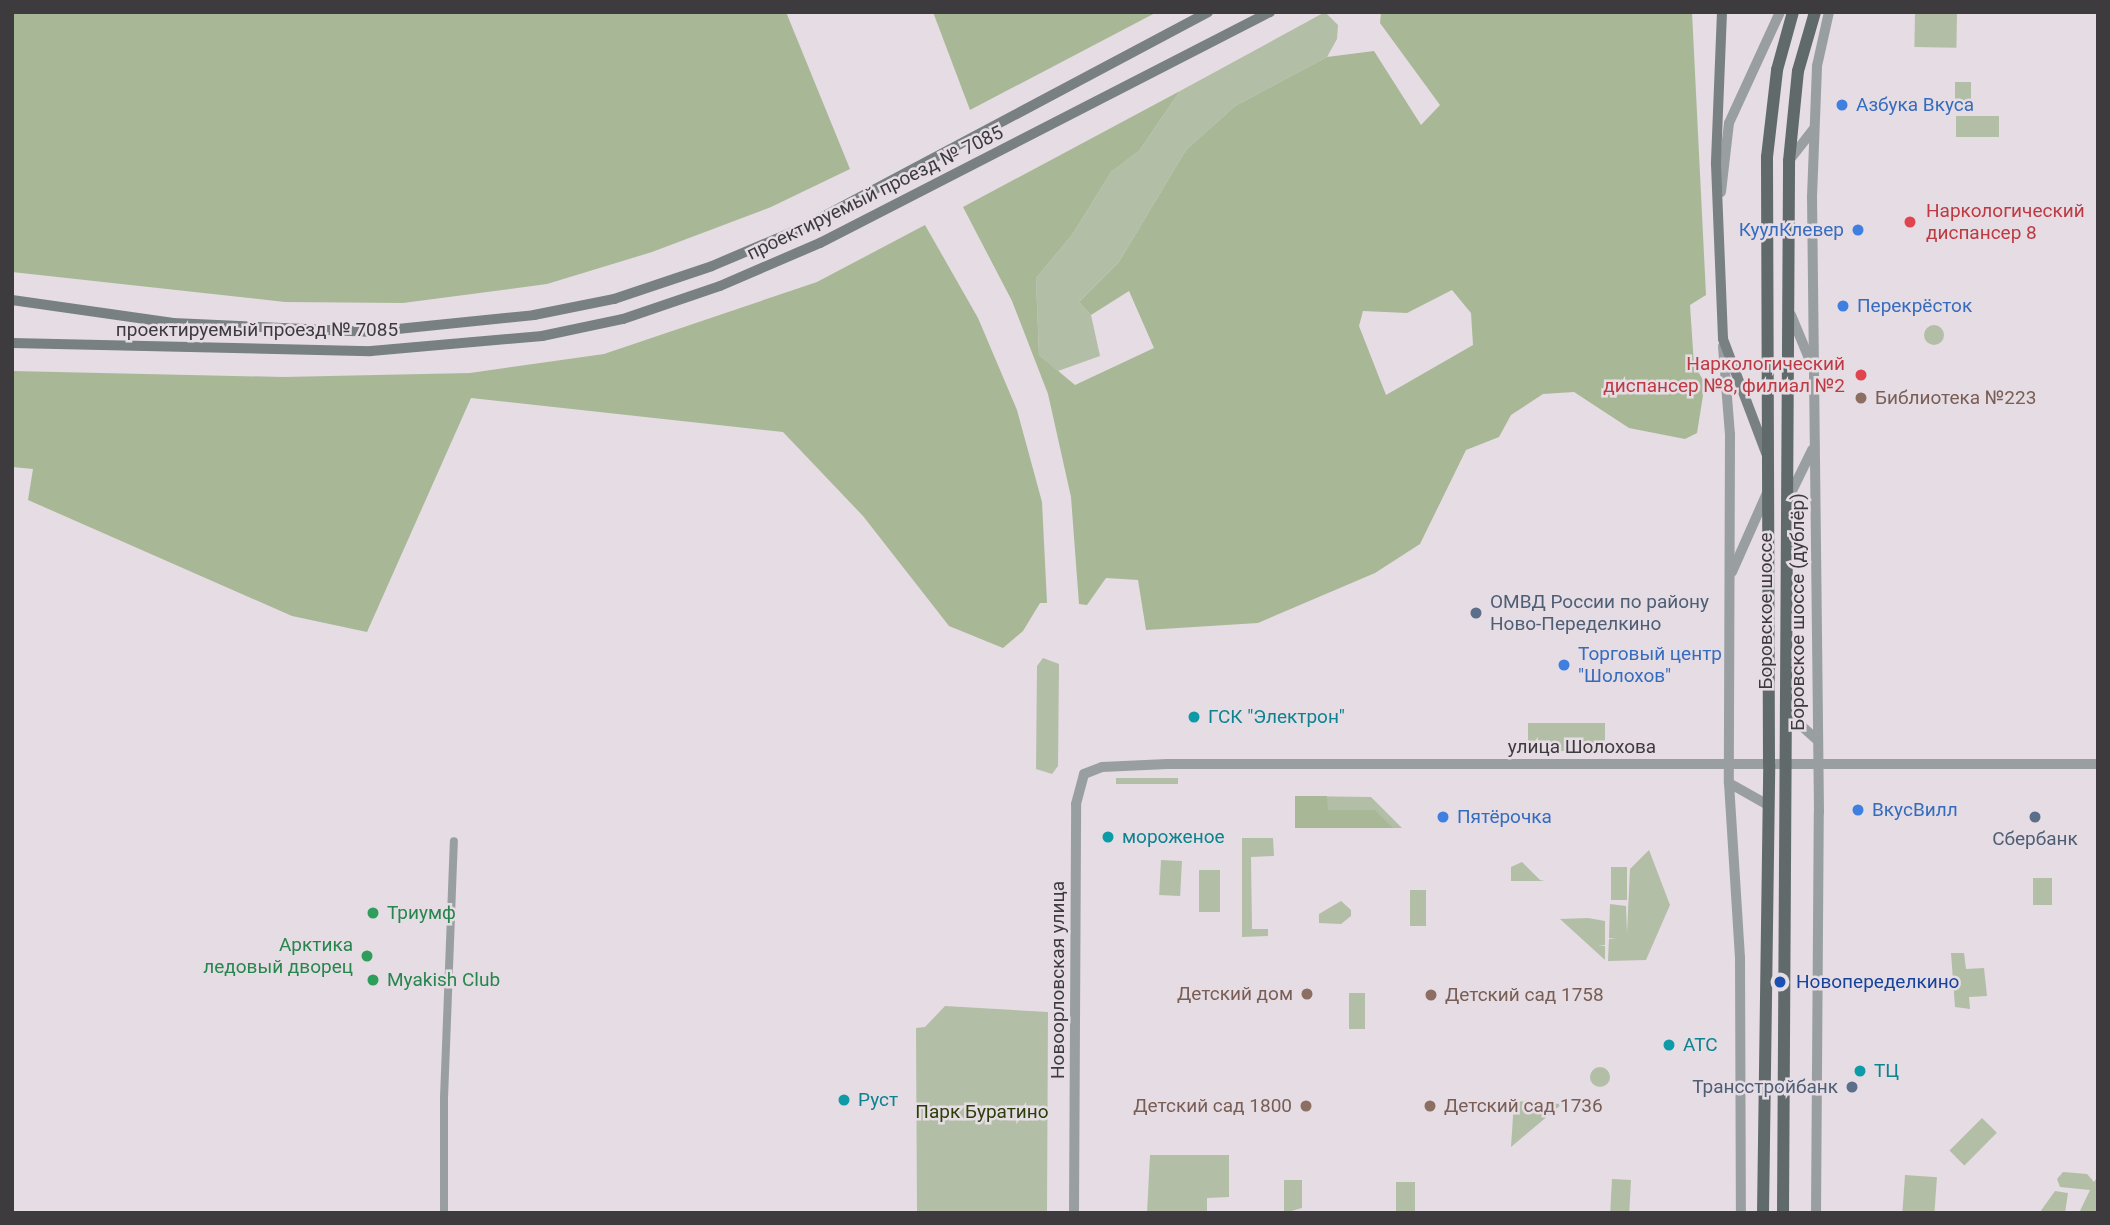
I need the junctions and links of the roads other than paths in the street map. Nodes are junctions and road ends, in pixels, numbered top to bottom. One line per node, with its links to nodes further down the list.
1 (1208, 12): 11 (main road, проектируемый проезд № 7085)
2 (1270, 12): 14 (main road, проектируемый проезд № 7085)
3 (1722, 12): 10 (main road)
4 (1780, 12): 10 (street)
5 (1793, 12): 17 (main road, Боровское шоссе)
6 (1815, 12): 9 (main road, Боровское шоссе)
7 (1829, 12): 8 (street, Боровское шоссе (дублёр))
8 (1813, 130): 9 (street); 15 (street, Боровское шоссе (дублёр))
9 (1789, 161): 12 (main road, Боровское шоссе)
10 (1720, 209): 13 (main road)
11 (12, 300)
12 (1787, 304): 15 (street); 19 (main road, Боровское шоссе)
13 (1723, 339): 17 (main road); 20 (street)
14 (12, 343)
15 (1814, 373): 16 (street, Боровское шоссе (дублёр))
16 (1814, 444): 19 (street); 22 (street, Боровское шоссе (дублёр))
17 (1770, 466): 18 (main road, Боровское шоссе)
18 (1770, 486): 20 (street); 26 (main road, Боровское шоссе)
19 (1786, 503): 21 (main road, Боровское шоссе)
20 (1729, 577): 25 (street)
21 (1785, 711): 22 (street); 23 (main road, Боровское шоссе)
22 (1816, 738): 27 (street, Боровское шоссе (дублёр))
23 (1786, 764): 26 (street, улица Шолохова); 27 (street, улица Шолохова); 36 (main road, Боровское шоссе)
24 (2098, 764): 27 (street, улица Шолохова)
25 (1729, 765): 26 (street, улица Шолохова); 28 (street); 29 (street, улица Шолохова)
26 (1769, 765): 30 (main road, Боровское шоссе)
27 (1817, 766): 37 (street, Боровское шоссе (дублёр))
28 (1728, 783): 30 (street); 34 (street)
29 (1077, 789): 33 (street, Новоорловская улица)
30 (1768, 805): 35 (main road, Боровское шоссе)
31 (454, 841): 32 (street)
32 (444, 1213)
33 (1074, 1213)
34 (1741, 1213)
35 (1763, 1213)
36 (1783, 1213)
37 (1816, 1213)

